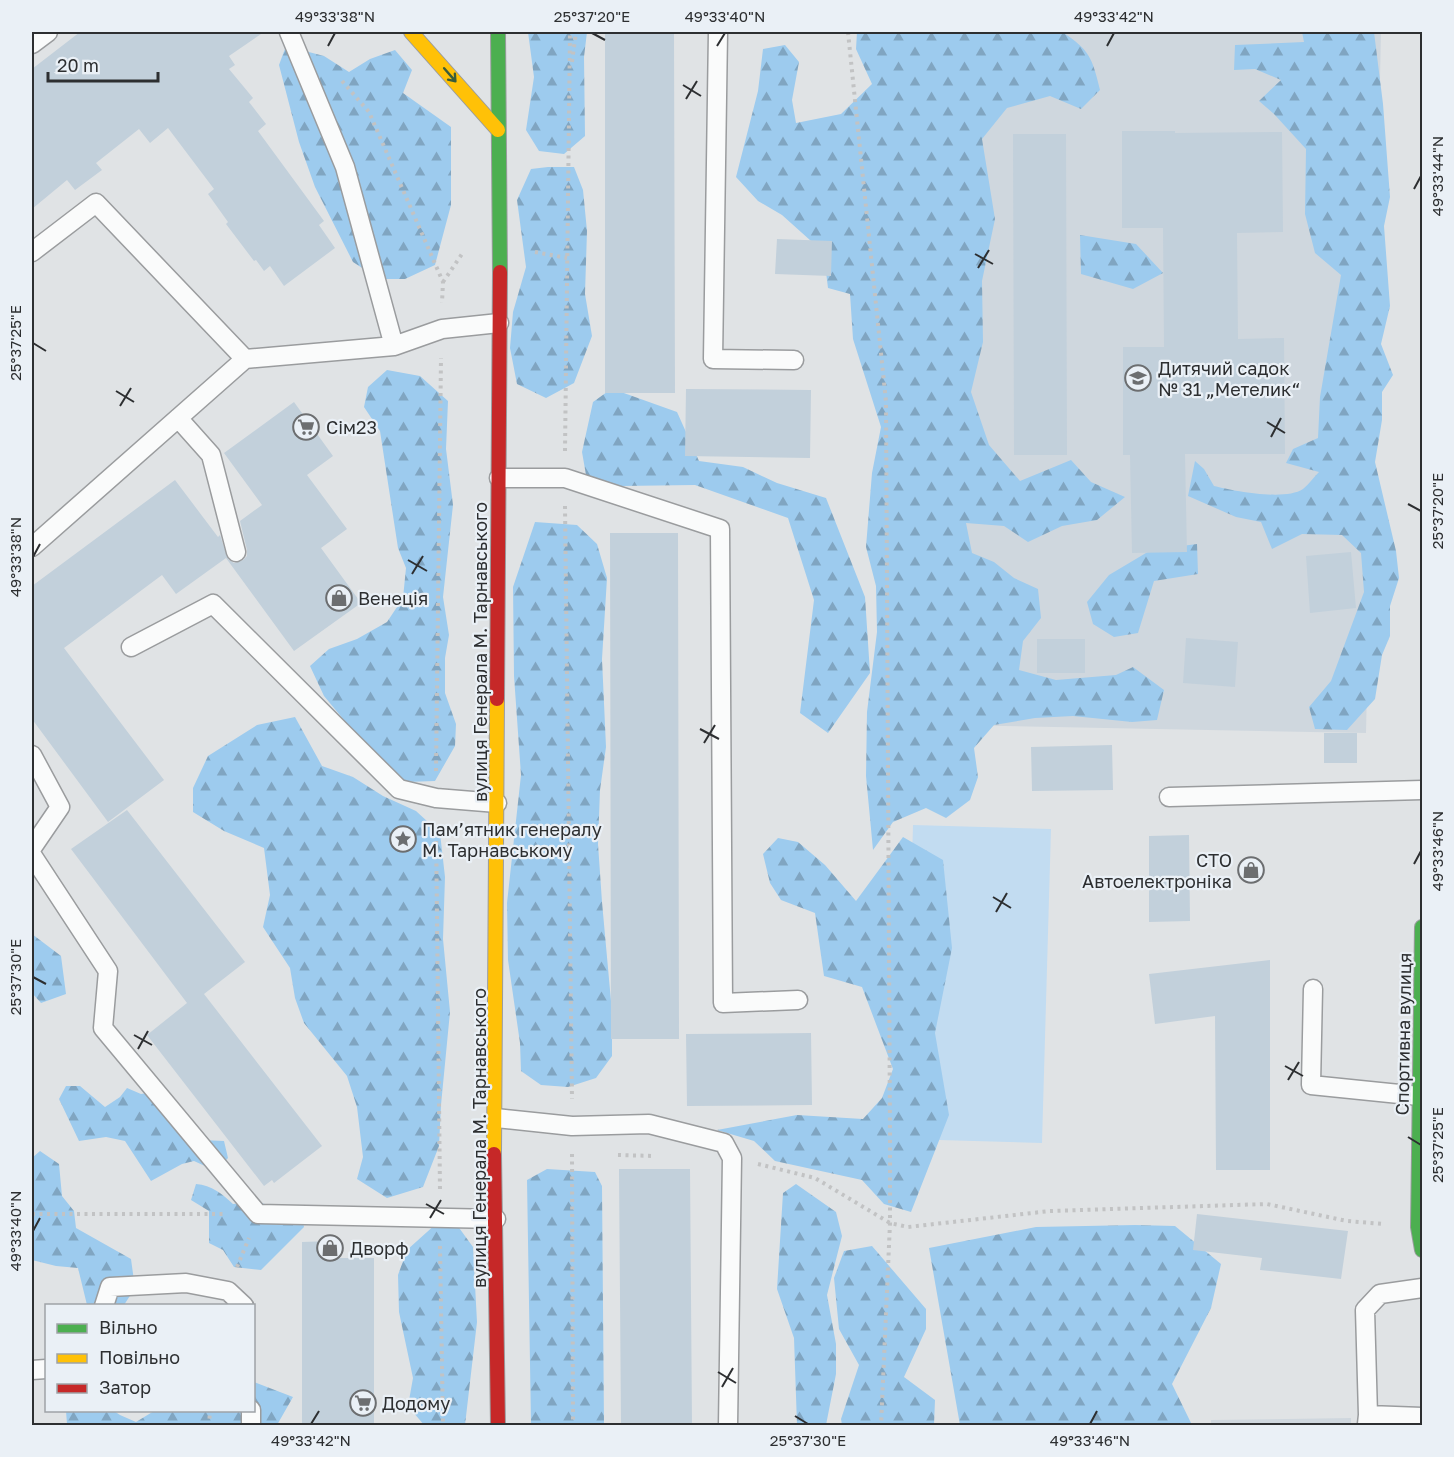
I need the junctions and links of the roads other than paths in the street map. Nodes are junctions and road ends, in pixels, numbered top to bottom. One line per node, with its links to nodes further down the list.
1 (48, 32): 6 (lane)
2 (290, 32): 10 (lane)
3 (411, 32): 7 (main road, one-way to 7)
4 (498, 32): 7 (main road, вулиця Генерала М. Тарнавського)
5 (718, 32): 12 (lane)
6 (32, 44)
7 (498, 130): 9 (main road, вулиця Генерала М. Тарнавського)
8 (32, 252): 11 (lane)
9 (499, 322): 10 (lane); 14 (main road, вулиця Генерала М. Тарнавського)
10 (394, 346): 11 (lane)
11 (245, 358): 13 (lane)
12 (794, 360)
13 (178, 418): 15 (lane); 16 (lane)
14 (499, 478): 21 (main road, вулиця Генерала М. Тарнавського); 26 (lane)
15 (32, 547)
16 (236, 552)
17 (131, 647): 21 (lane)
18 (32, 755): 22 (lane)
19 (1422, 790): 20 (lane)
20 (1169, 797)
21 (497, 803): 28 (main road, вулиця Генерала М. Тарнавського)
22 (32, 848)
23 (32, 855): 29 (lane)
24 (1422, 927): 27 (main road, Спортивна вулиця)
25 (1313, 989): 27 (lane)
26 (798, 1000)
27 (1419, 1096): 30 (main road, Спортивна вулиця)
28 (496, 1118): 29 (main road, вулиця Генерала М. Тарнавського); 37 (lane)
29 (496, 1219): 36 (main road, вулиця Генерала М. Тарнавського)
30 (1422, 1250)
31 (1422, 1288): 35 (lane)
32 (104, 1304): 33 (lane)
33 (243, 1304)
34 (1422, 1417): 35 (lane)
35 (1368, 1420)
36 (498, 1425)
37 (728, 1425)

